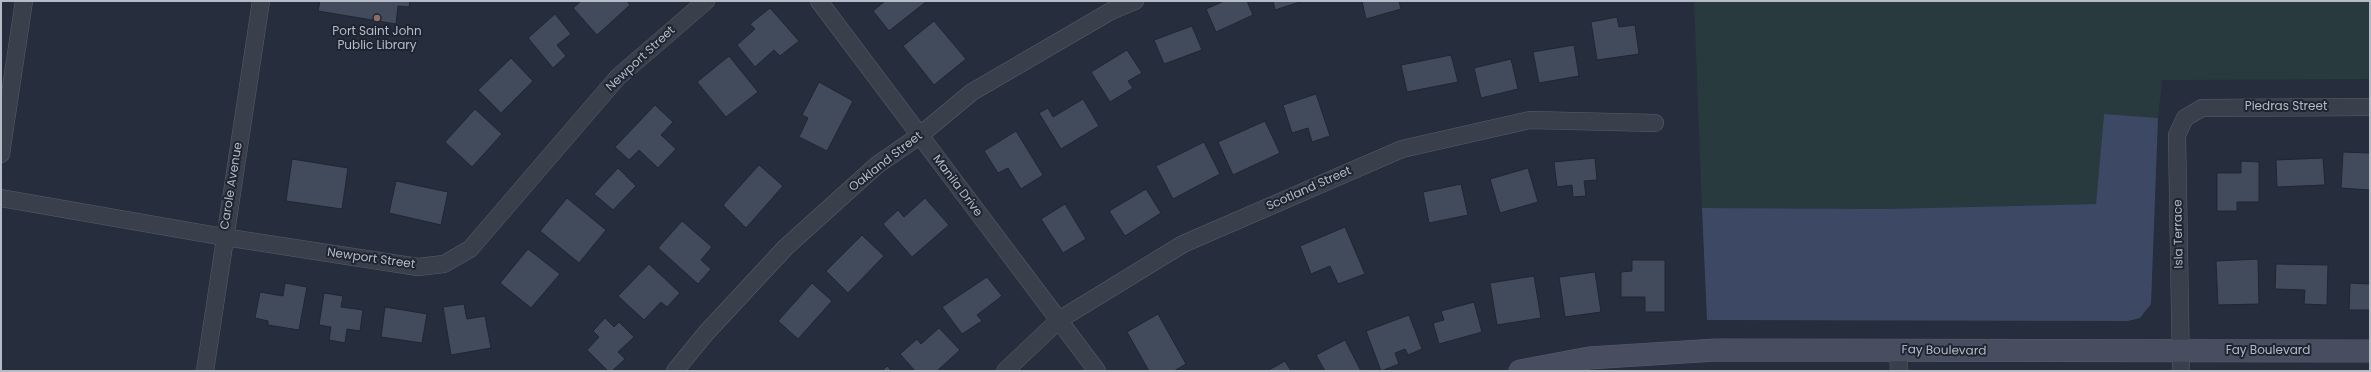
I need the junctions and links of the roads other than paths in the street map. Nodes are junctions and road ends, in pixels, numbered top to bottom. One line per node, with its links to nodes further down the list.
1 (24, 1): 11 (street)
2 (261, 1): 13 (street, Carole Avenue)
3 (706, 1): 13 (street, Newport Street)
4 (819, 1): 10 (street, Manila Drive)
5 (1135, 1): 6 (street, Oakland Street)
6 (1108, 6): 10 (street, Oakland Street)
7 (2370, 107): 8 (street, Piedras Street)
8 (2202, 108): 17 (street, Isla Terrace)
9 (1655, 123): 14 (street, Scotland Street)
10 (919, 136): 14 (street, Manila Drive); 19 (street, Oakland Street)
11 (1, 154)
12 (1, 198): 13 (street, Newport Street)
13 (224, 237): 18 (street, Carole Avenue)
14 (1059, 320): 20 (street, Scotland Street); 21 (street, Manila Drive)
15 (2370, 351): 17 (main road, Fay Boulevard)
16 (1898, 361): 17 (main road, Fay Boulevard); 22 (main road, Fay Boulevard)
17 (2181, 361)
18 (205, 371)
19 (675, 371)
20 (1006, 371)
21 (1097, 371)
22 (1520, 371)

